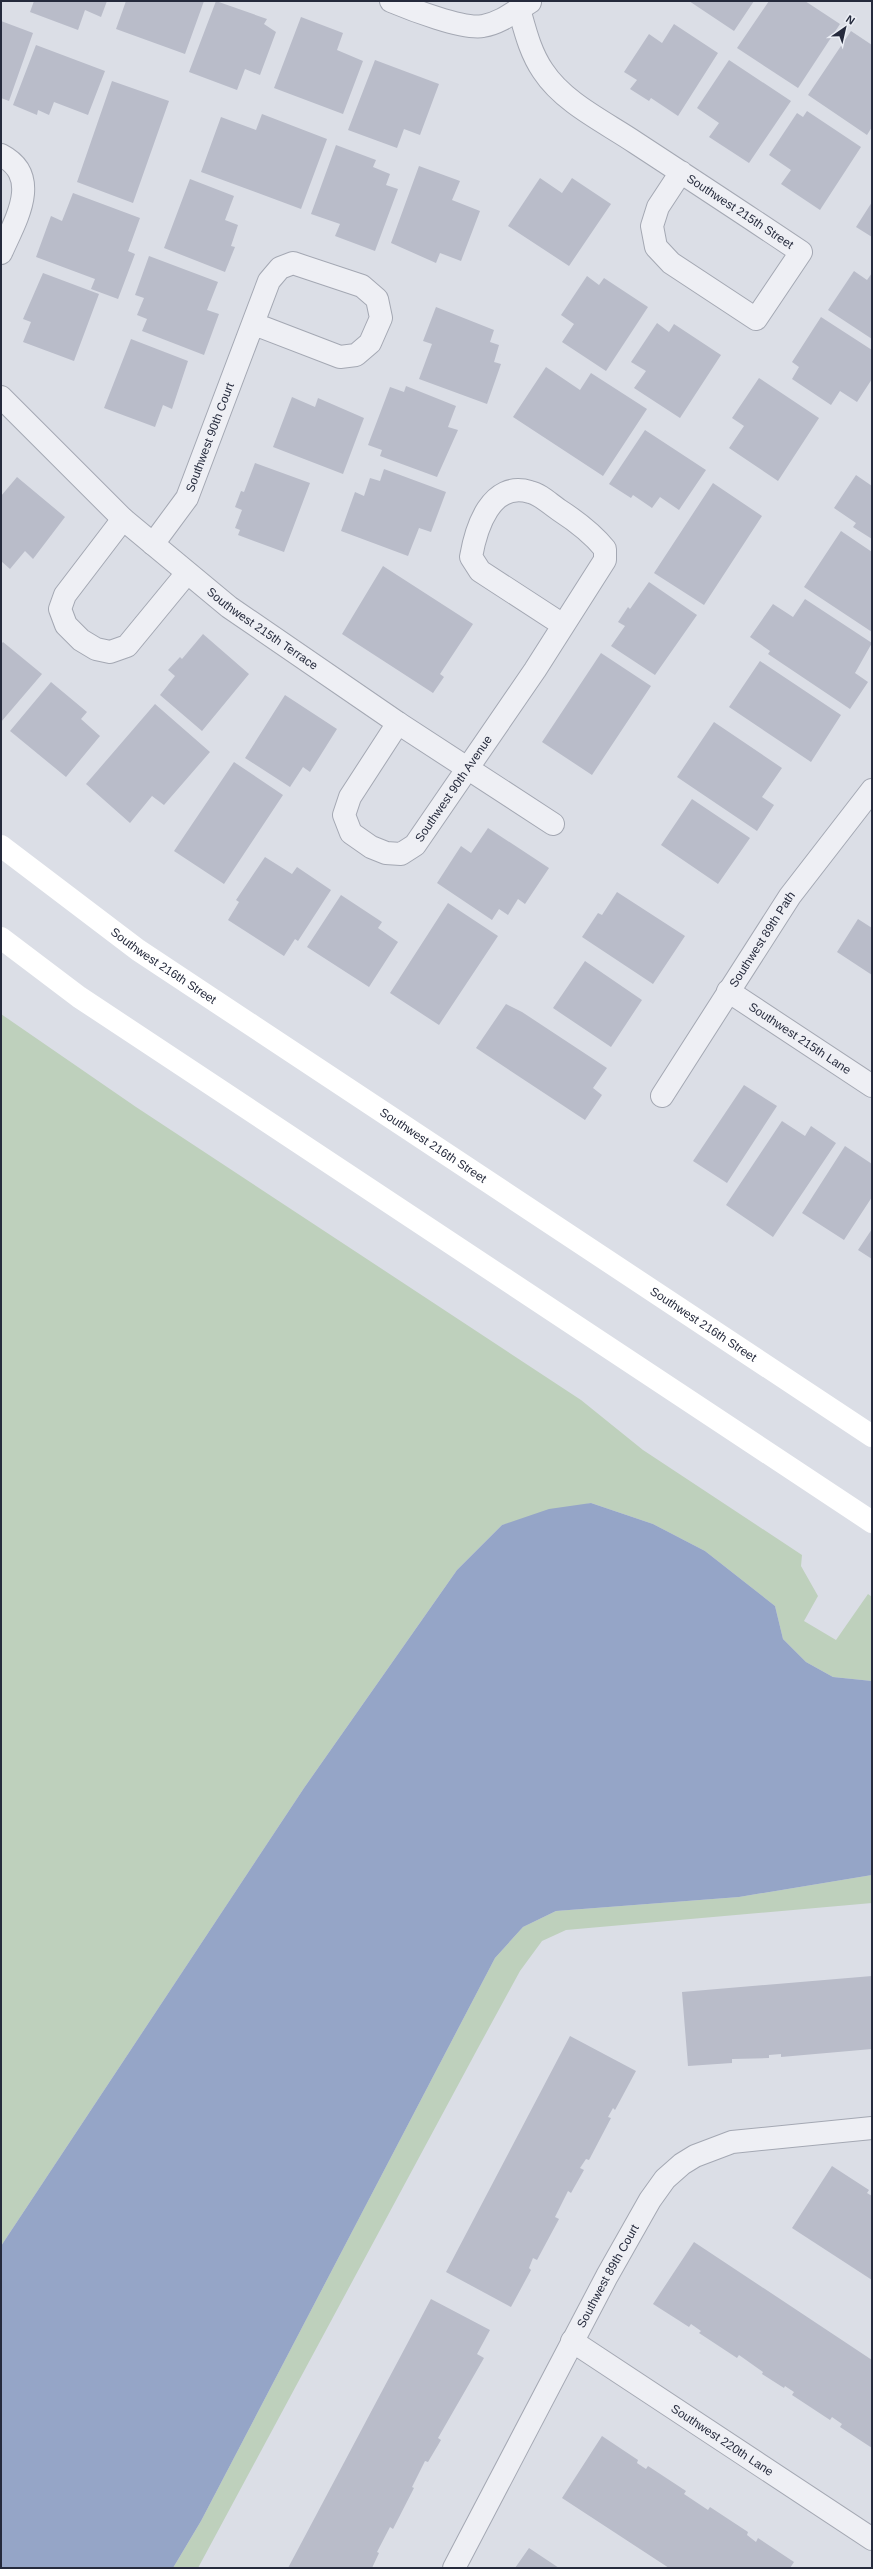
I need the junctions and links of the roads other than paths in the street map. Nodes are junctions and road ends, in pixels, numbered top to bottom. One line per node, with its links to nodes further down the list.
1 (391, 1): 2 (street, Southwest 215th Street)
2 (525, 5): 4 (street, Southwest 215th Street)
3 (1, 155): 5 (street)
4 (681, 172): 4 (street, Southwest 215th Street)
5 (1, 253)
6 (254, 324): 6 (street, Southwest 90th Court); 9 (street, Southwest 90th Court)
7 (1, 397): 8 (street, Southwest 215th Terrace)
8 (123, 519): 9 (street, Southwest 215th Terrace); 10 (street)
9 (152, 544): 10 (street, Southwest 215th Terrace)
10 (187, 573): 12 (street, Southwest 215th Terrace)
11 (563, 626): 11 (street, Southwest 90th Avenue); 13 (street, Southwest 90th Avenue)
12 (398, 723): 13 (street, Southwest 215th Terrace); 13 (street, Southwest 90th Avenue)
13 (466, 768): 15 (street, Southwest 215th Terrace)
14 (872, 790): 18 (street, Southwest 89th Path)
15 (553, 824)
16 (1, 846): 21 (street, Southwest 216th Street)
17 (1, 938): 22 (street)
18 (728, 992): 19 (street, Southwest 215th Lane); 20 (street, Southwest 89th Path)
19 (872, 1086)
20 (662, 1096)
21 (872, 1436)
22 (872, 1522)
23 (872, 2128): 24 (street, Southwest 89th Court)
24 (572, 2340): 25 (street, Southwest 220th Lane); 26 (street, Southwest 89th Court)
25 (872, 2539)
26 (454, 2568)

